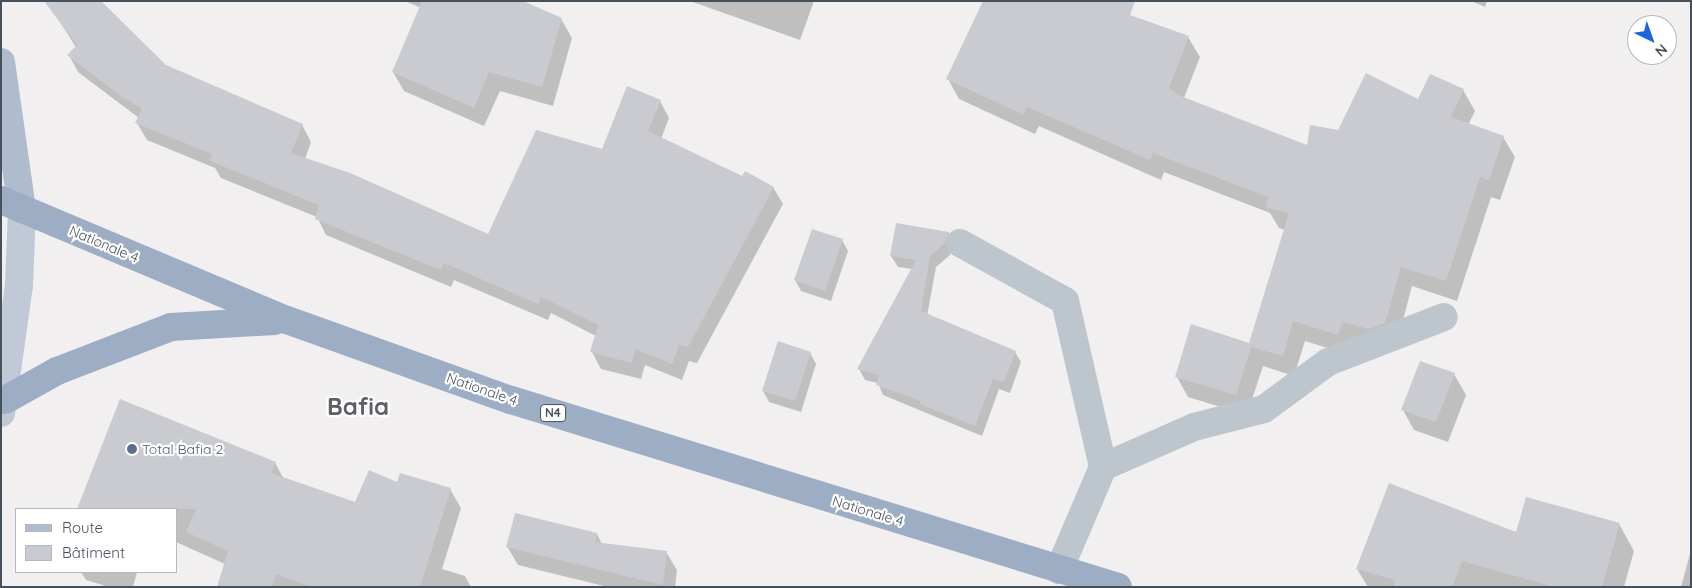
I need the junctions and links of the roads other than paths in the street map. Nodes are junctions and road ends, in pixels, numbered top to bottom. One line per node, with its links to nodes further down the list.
1 (1, 62): 2 (main road)
2 (11, 205): 5 (highway, Nationale 4 / N4); 6 (main road)
3 (960, 243): 7 (street)
4 (1444, 317): 7 (street)
5 (287, 320): 6 (highway); 8 (highway, Nationale 4 / N4)
6 (3, 406)
7 (1102, 468): 8 (street)
8 (1059, 570): 9 (highway, Nationale 4 / N4)
9 (1118, 587)

